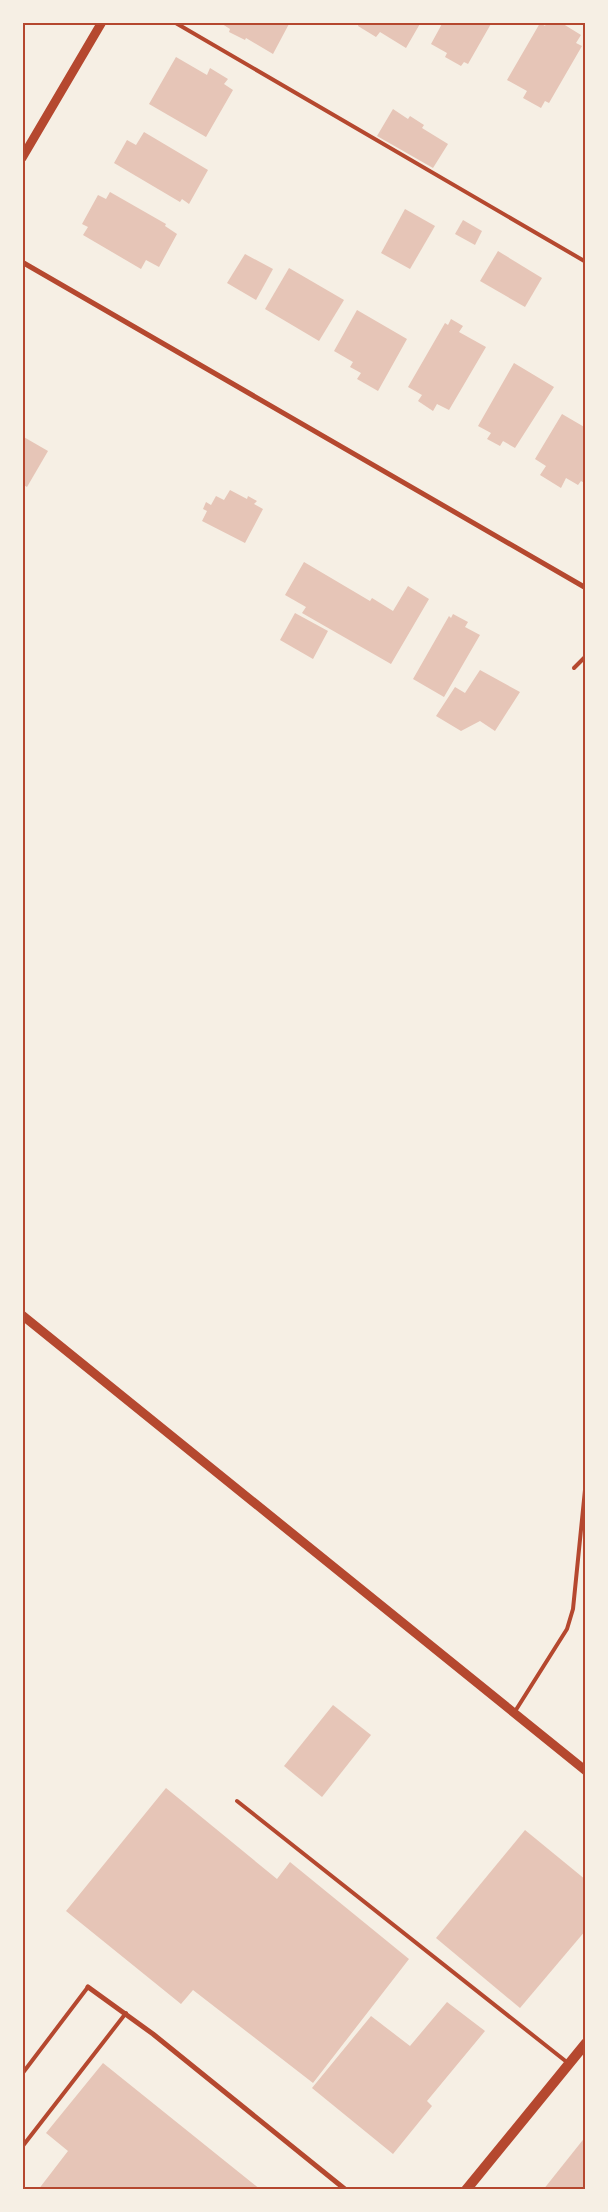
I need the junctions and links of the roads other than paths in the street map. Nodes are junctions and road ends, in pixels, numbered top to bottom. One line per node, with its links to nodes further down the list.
1 (102, 22): 3 (street)
2 (174, 22): 5 (lane)
3 (22, 158)
4 (22, 262): 6 (street)
5 (586, 262)
6 (586, 588)
7 (586, 656): 8 (lane)
8 (574, 668)
9 (22, 1315): 11 (street)
10 (586, 1480): 11 (lane)
11 (514, 1713): 12 (street)
12 (586, 1771)
13 (237, 1801): 17 (lane)
14 (88, 1987): 15 (street); 18 (lane)
15 (126, 2013): 19 (lane); 20 (street)
16 (586, 2042): 17 (main road)
17 (569, 2063): 21 (main road)
18 (22, 2074)
19 (22, 2147)
20 (346, 2190)
21 (466, 2190)

